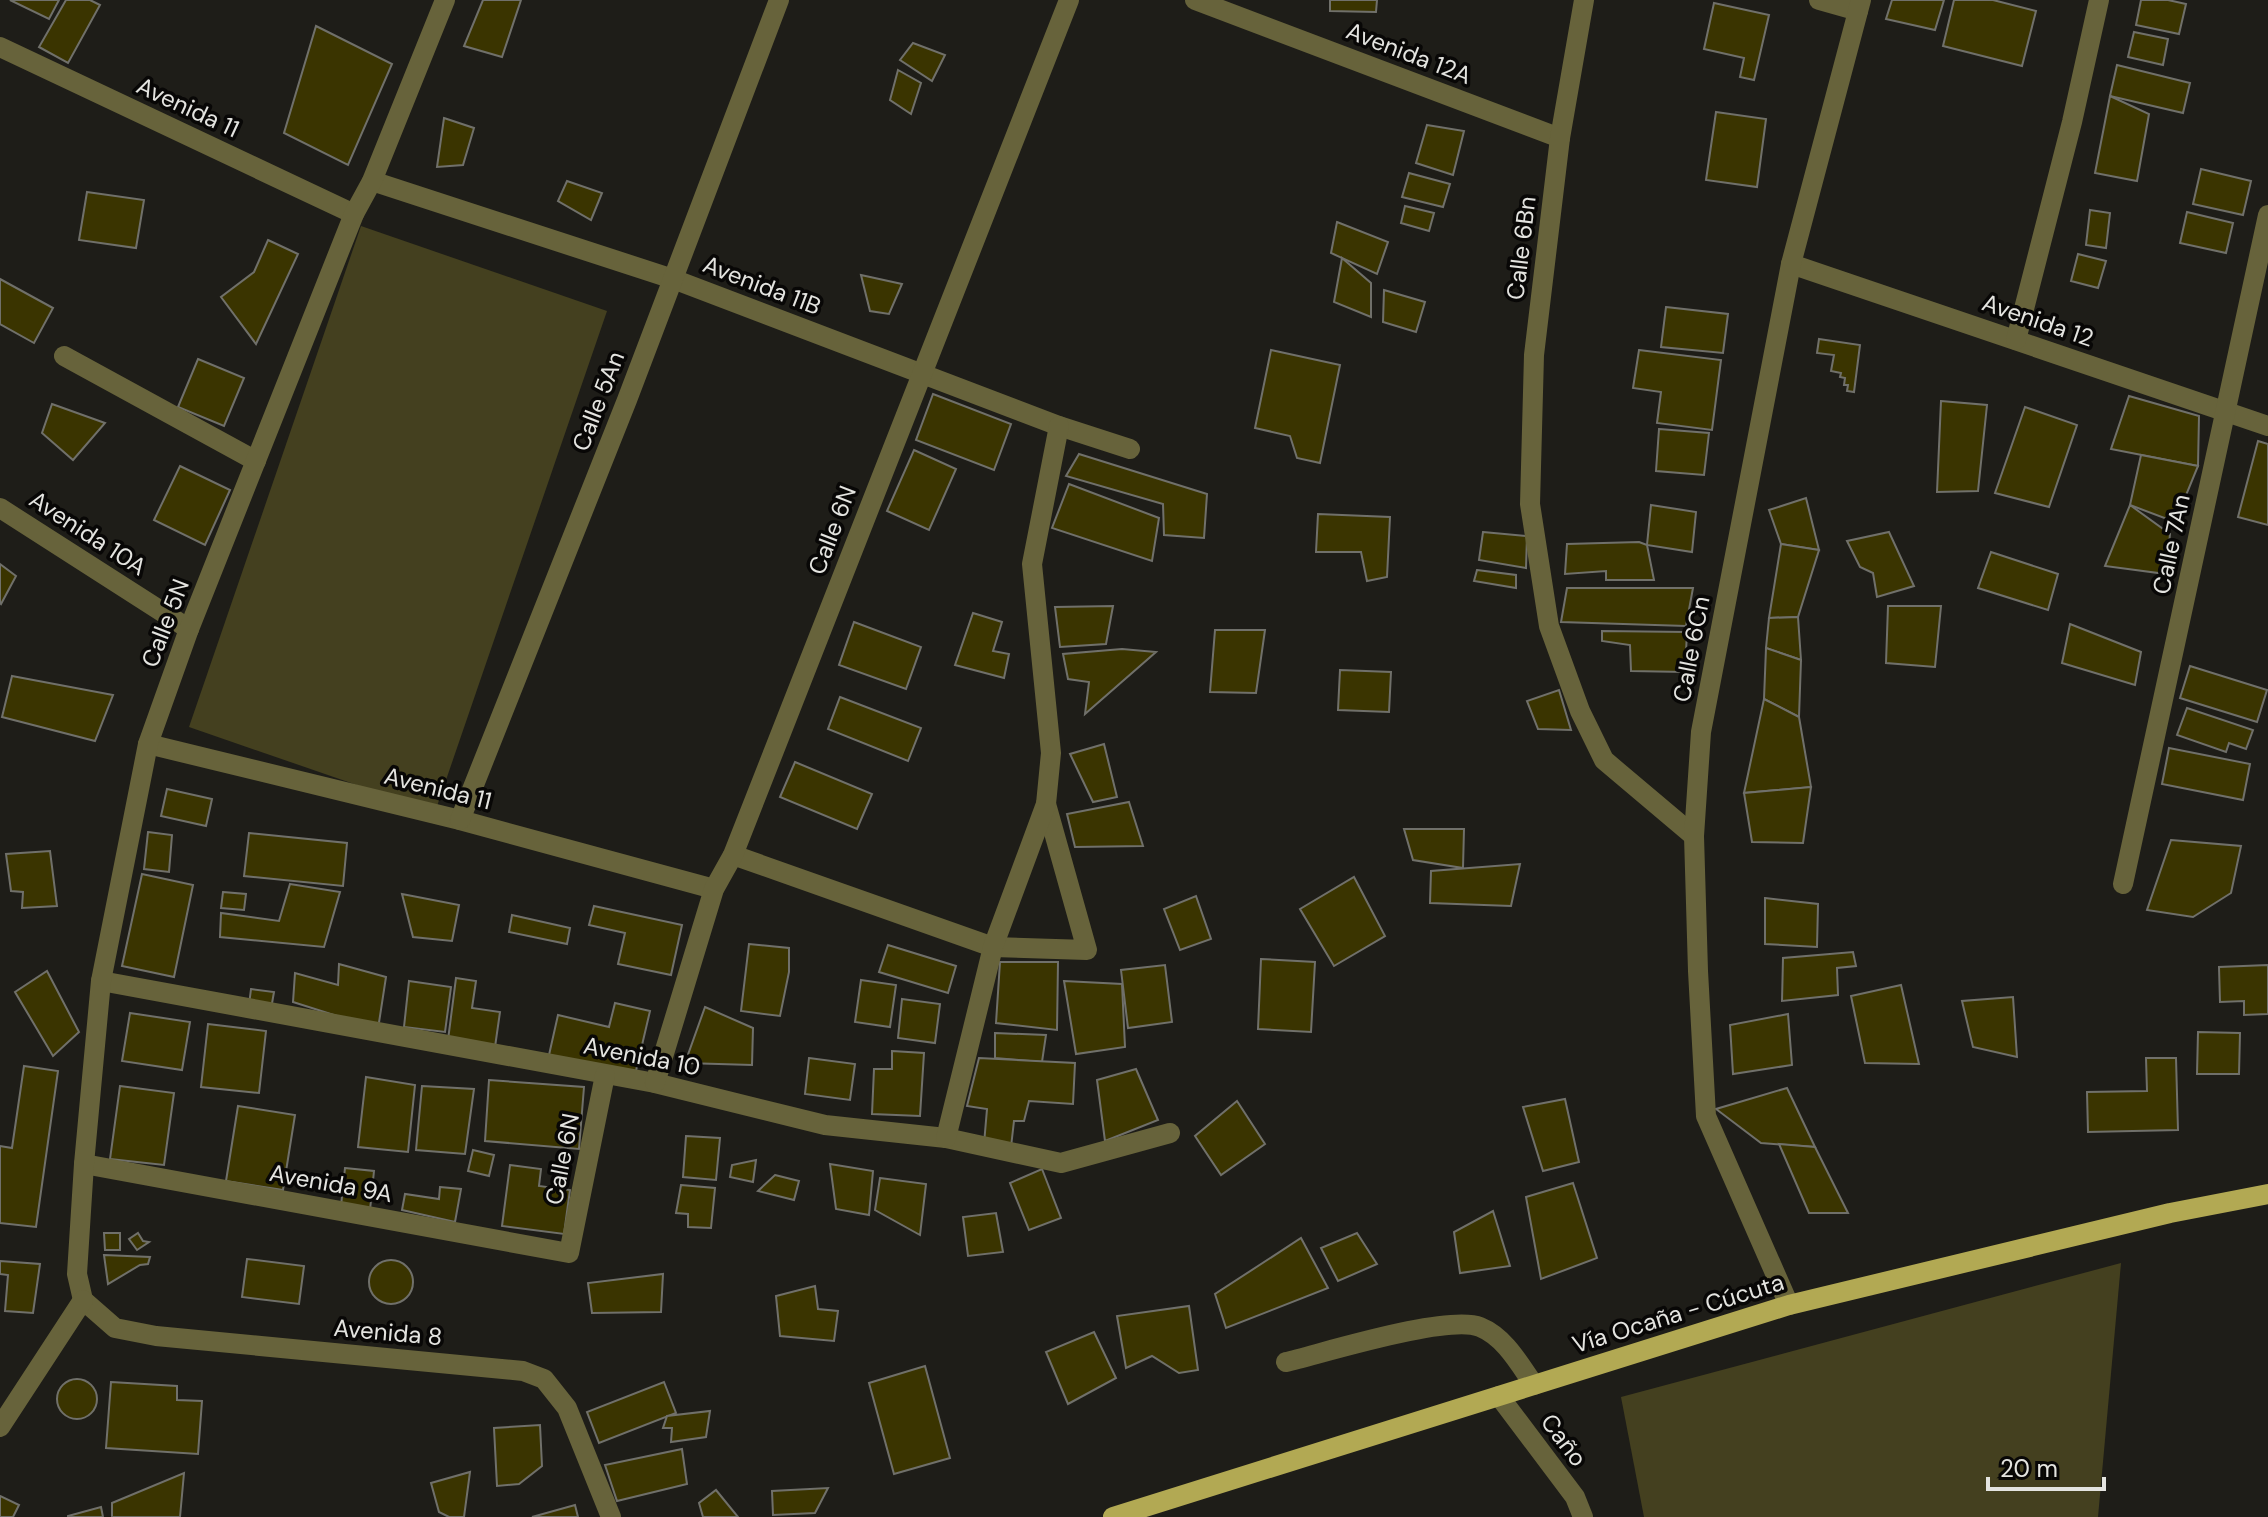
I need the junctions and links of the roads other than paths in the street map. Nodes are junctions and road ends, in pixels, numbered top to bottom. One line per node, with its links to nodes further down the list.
1 (443, 0): 11 (street, Calle 5N)
2 (779, 0): 15 (street, Calle 5An)
3 (1069, 0): 18 (street, Calle 6N)
4 (1195, 0): 10 (street, Avenida 12A)
5 (1584, 0): 10 (street, Calle 6Bn)
6 (1819, 0): 8 (street)
7 (2099, 0): 16 (street)
8 (1859, 5): 14 (street, Calle 6Cn)
9 (0, 47): 12 (street, Avenida 11)
10 (1560, 138): 29 (street, Calle 6Bn)
11 (372, 181): 12 (street, Calle 5N); 15 (street, Avenida 11B)
12 (354, 214): 23 (street, Calle 5N)
13 (2268, 215): 19 (street, Calle 7An)
14 (1791, 264): 16 (street, Avenida 12); 29 (street, Calle 6Cn)
15 (673, 279): 18 (street, Avenida 11B); 28 (street, Calle 5An)
16 (2016, 340): 19 (street, Avenida 12)
17 (64, 356): 23 (street)
18 (921, 373): 20 (street, Avenida 11B); 30 (street, Calle 6N)
19 (2226, 411): 21 (street, Avenida 12); 31 (street, Calle 7An)
20 (1059, 426): 22 (street, Avenida 11B); 27 (street)
21 (2268, 426)
22 (1130, 449)
23 (256, 461): 25 (street, Calle 5N)
24 (0, 508): 25 (street, Avenida 10A)
25 (189, 629): 26 (street, Calle 5N)
26 (148, 744): 28 (street, Avenida 11); 34 (street, Calle 5N)
27 (1046, 804): 33 (street); 33 (street)
28 (460, 820): 32 (street, Avenida 11)
29 (1694, 836): 43 (street, Calle 6Cn)
30 (733, 855): 32 (street, Calle 6N); 33 (street)
31 (2123, 884)
32 (714, 889): 36 (street, Calle 6N)
33 (993, 947): 38 (street)
34 (101, 981): 35 (street, Avenida 10); 39 (street, Calle 5N)
35 (605, 1075): 36 (street, Avenida 10); 41 (street, Calle 6N)
36 (655, 1083): 38 (street, Avenida 10)
37 (1170, 1133): 38 (street, Avenida 10)
38 (946, 1138)
39 (84, 1164): 41 (street, Avenida 9A); 42 (street, Calle 5N)
40 (2268, 1194): 43 (main road, Vía Ocaña - Cúcuta)
41 (569, 1253)
42 (83, 1300): 47 (street); 48 (street, Avenida 8)
43 (1789, 1305): 45 (main road, Vía Ocaña - Cúcuta)
44 (1286, 1362): 45 (street)
45 (1534, 1385): 46 (main road, Vía Ocaña - Cúcuta)
46 (1499, 1396): 49 (main road, Vía Ocaña - Cúcuta); 50 (street, Caño)
47 (0, 1427)
48 (611, 1517)
49 (1113, 1517)
50 (1583, 1517)

